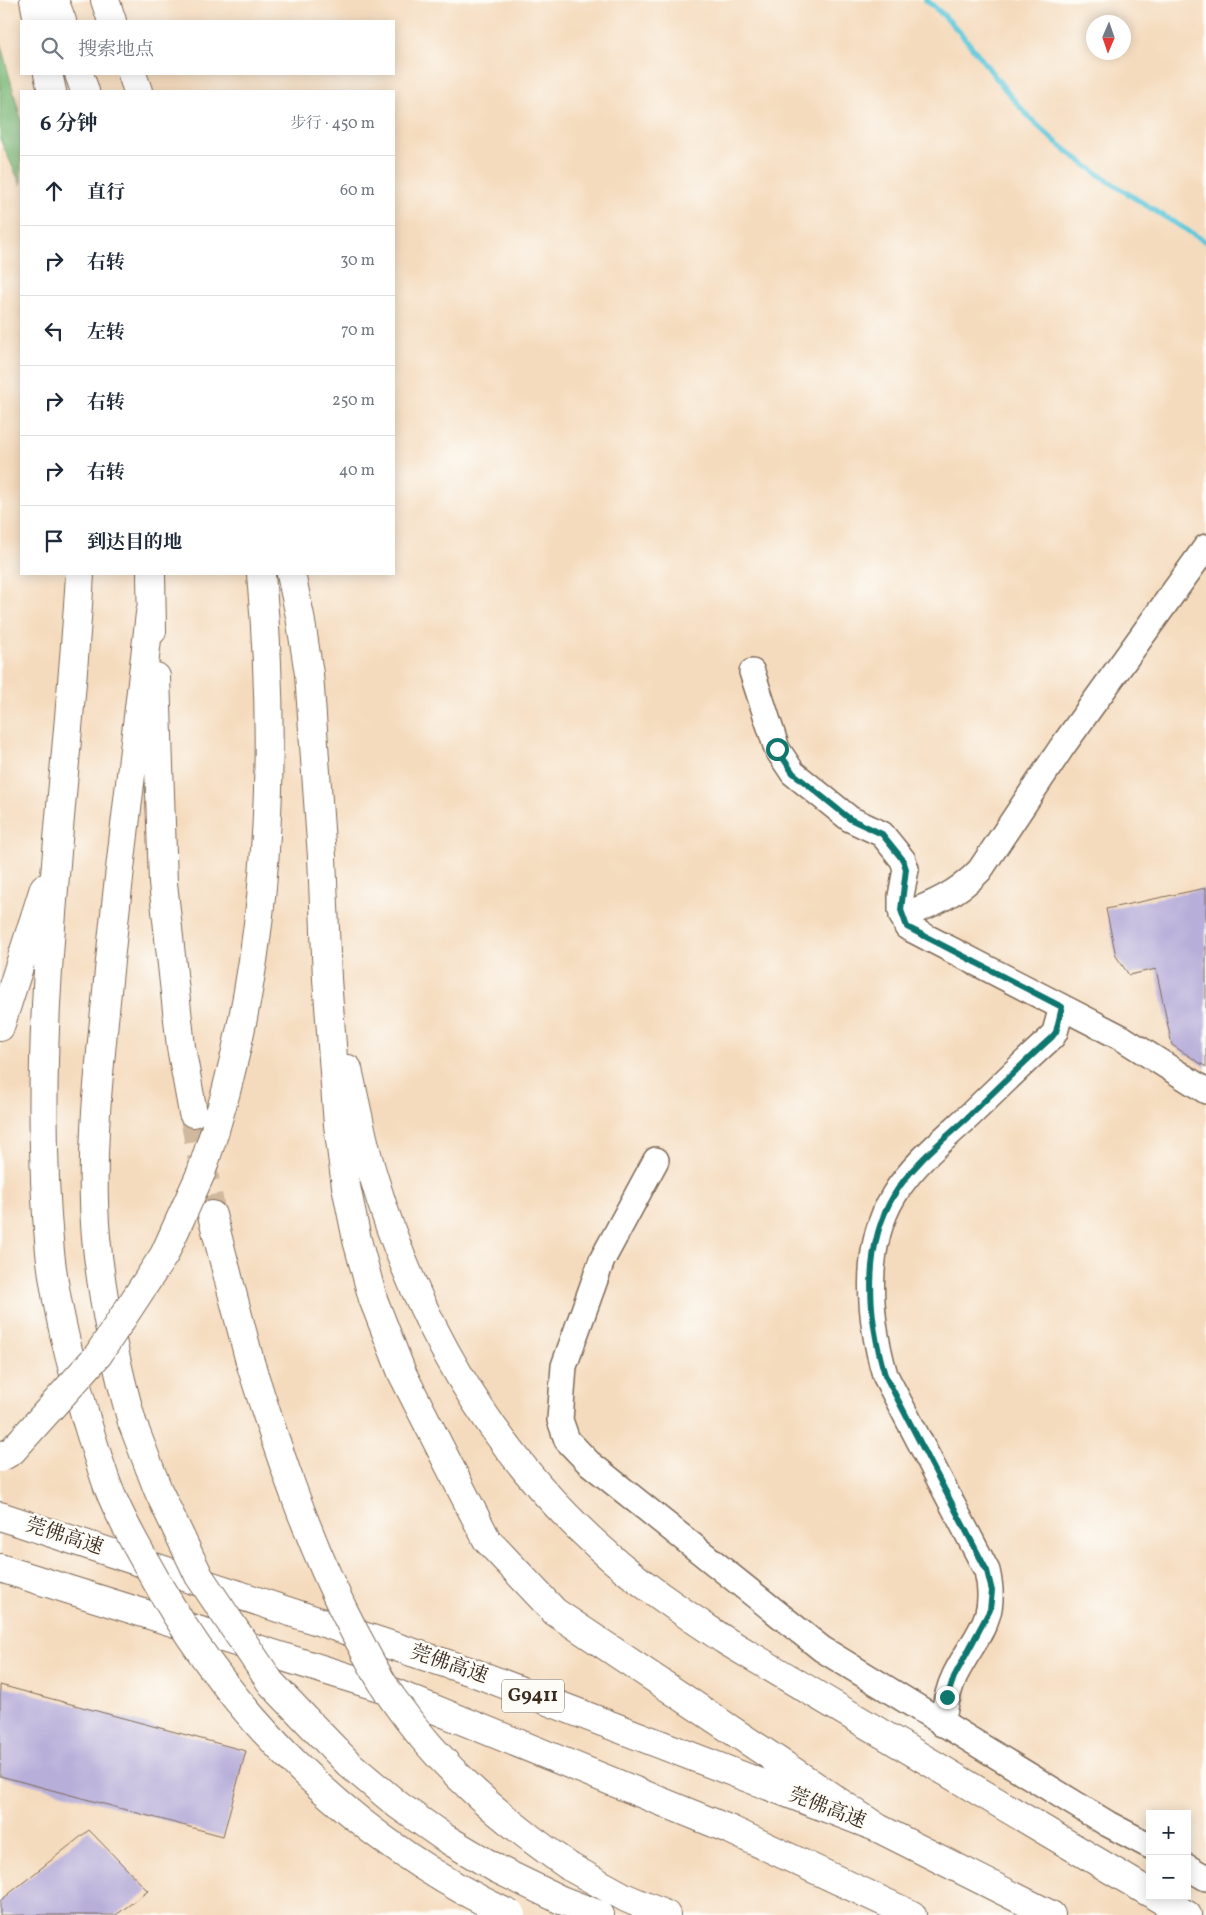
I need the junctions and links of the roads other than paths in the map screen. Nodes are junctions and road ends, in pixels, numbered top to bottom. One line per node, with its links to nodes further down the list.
1 (34, 0): 4 (highway)
2 (54, 0): 5 (highway)
3 (105, 0): 6 (highway)
4 (38, 20)
5 (62, 20)
6 (112, 20)
7 (48, 75): 10 (highway)
8 (80, 75): 11 (highway)
9 (132, 75): 12 (highway)
10 (52, 90)
11 (85, 90)
12 (138, 90)
13 (1206, 547): 21 (street)
14 (80, 575): 20 (highway)
15 (151, 575): 18 (highway)
16 (261, 575): 29 (highway, bridge)
17 (291, 575): 22 (highway)
18 (150, 613): 26 (highway); 40 (highway, bridge)
19 (752, 672): 21 (street)
20 (56, 846): 24 (highway); 39 (highway, bridge)
21 (902, 916): 23 (street)
22 (327, 979): 33 (highway); 37 (highway)
23 (1062, 1007): 25 (street); 32 (street)
24 (0, 1027)
25 (1206, 1091)
26 (193, 1113)
27 (656, 1160): 32 (street)
28 (212, 1215): 41 (highway, bridge)
29 (0, 1458)
30 (0, 1516): 33 (highway, 莞佛高速 / G9411)
31 (0, 1568): 42 (highway, G9411)
32 (942, 1724): 34 (street)
33 (878, 1828): 43 (highway, 莞佛高速 / G9411)
34 (1146, 1844)
35 (1191, 1869): 36 (street)
36 (1206, 1878)
37 (1146, 1891)
38 (1162, 1900): 44 (highway)
39 (511, 1915)
40 (600, 1915)
41 (666, 1915)
42 (912, 1915)
43 (1051, 1915)
44 (1187, 1915)

